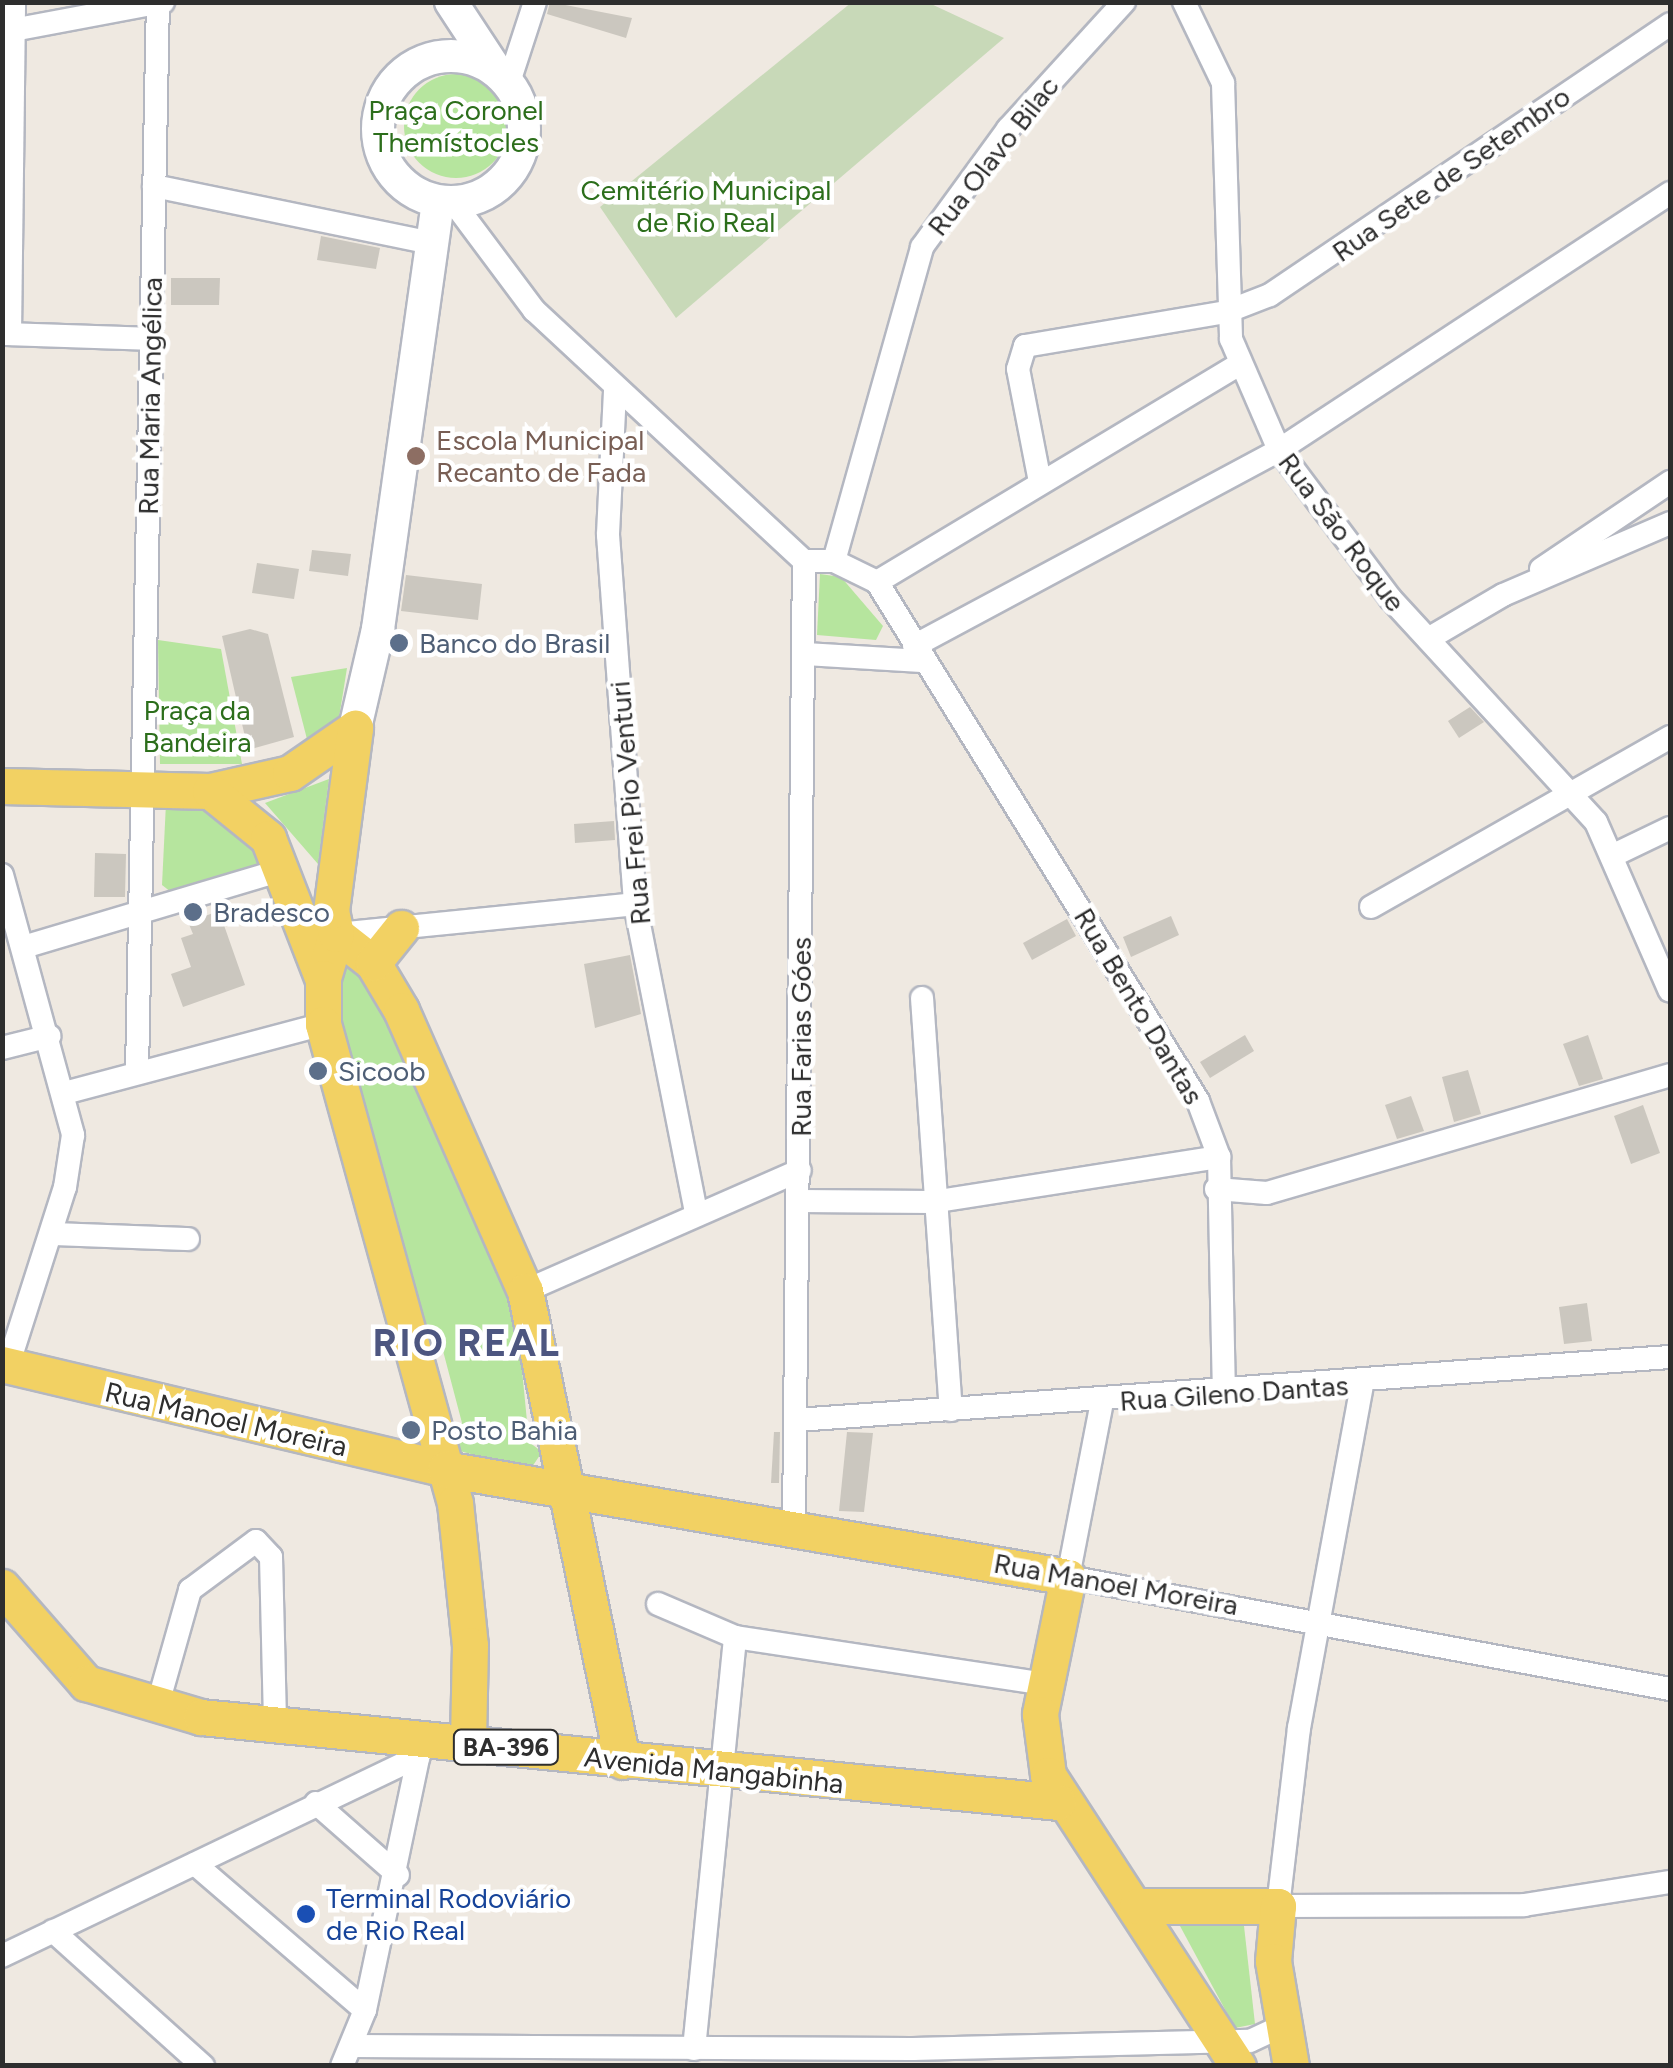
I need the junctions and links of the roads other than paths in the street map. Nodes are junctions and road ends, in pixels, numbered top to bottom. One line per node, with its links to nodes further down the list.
1 (14, 2): 8 (street)
2 (450, 2): 9 (street); 10 (street)
3 (535, 2): 10 (street)
4 (1124, 2): 25 (street, Rua Olavo Bilac)
5 (1184, 2): 15 (street, Rua São Roque)
6 (159, 3): 8 (street); 11 (street, Rua Maria Angélica)
7 (1670, 24): 15 (street, Rua Sete de Setembro)
8 (8, 31): 16 (street)
9 (448, 55): 10 (street); 13 (street)
10 (502, 76): 13 (street)
11 (154, 186): 14 (street); 17 (street, Rua Maria Angélica)
12 (1670, 193): 20 (street)
13 (437, 200): 14 (street); 19 (street)
14 (421, 241): 31 (street)
15 (1226, 312): 18 (street, Rua São Roque); 21 (street, Rua Sete de Setembro)
16 (6, 334): 17 (street)
17 (152, 339): 34 (street, Rua Maria Angélica)
18 (1240, 364): 20 (street, Rua São Roque); 21 (street)
19 (615, 391): 24 (street); 41 (street, Rua Frei Pio Venturi)
20 (1278, 450): 28 (street, Rua São Roque); 29 (street)
21 (1040, 482): 26 (street)
22 (1670, 482): 27 (street)
23 (1670, 524): 27 (street)
24 (804, 561): 25 (street); 30 (street, Rua Farias Góes)
25 (834, 561): 26 (street)
26 (877, 582): 29 (street, Rua Bento Dantas)
27 (1504, 595): 28 (street)
28 (1428, 639): 36 (street, Rua São Roque)
29 (918, 653): 30 (street); 57 (street, Rua Bento Dantas)
30 (804, 654): 58 (street, Rua Farias Góes)
31 (355, 728): 35 (main road); 44 (main road)
32 (1670, 738): 36 (street)
33 (2, 786): 34 (main road)
34 (144, 789): 35 (main road); 43 (street)
35 (210, 791): 38 (main road)
36 (1573, 795): 39 (street, Rua São Roque); 42 (street)
37 (1670, 828): 39 (street)
38 (277, 854): 43 (street); 44 (main road); 48 (main road)
39 (1616, 854): 49 (street, Rua São Roque)
40 (2, 875): 46 (street)
41 (635, 904): 45 (street); 62 (street, Rua Frei Pio Venturi)
42 (1371, 907)
43 (143, 910): 46 (street); 54 (street)
44 (334, 923): 45 (street); 47 (main road); 48 (main road)
45 (401, 928): 47 (main road)
46 (27, 946): 52 (street)
47 (372, 963): 65 (main road)
48 (323, 978): 51 (main road)
49 (1670, 992)
50 (922, 998): 61 (street)
51 (323, 1024): 54 (street); 73 (main road)
52 (50, 1036): 53 (street); 56 (street)
53 (2, 1048)
54 (137, 1072): 56 (street)
55 (1670, 1075): 59 (street)
56 (68, 1092): 63 (street)
57 (1219, 1158): 59 (street); 61 (street)
58 (800, 1170): 60 (street, Rua Farias Góes); 62 (street)
59 (1216, 1189): 69 (street)
60 (798, 1201): 61 (street); 72 (street, Rua Farias Góes)
61 (932, 1202): 71 (street)
62 (696, 1212): 65 (street)
63 (52, 1234): 64 (street); 67 (street)
64 (188, 1239)
65 (525, 1291): 74 (main road)
66 (1670, 1358): 68 (street, Rua Gileno Dantas)
67 (4, 1370): 73 (main road, Rua Manoel Moreira)
68 (1362, 1385): 69 (street, Rua Gileno Dantas); 79 (street)
69 (1224, 1392): 70 (street, Rua Gileno Dantas)
70 (1102, 1402): 71 (street, Rua Gileno Dantas); 76 (street)
71 (951, 1410): 72 (street, Rua Gileno Dantas)
72 (797, 1420): 75 (street, Rua Farias Góes)
73 (444, 1469): 74 (main road, Rua Manoel Moreira); 85 (main road)
74 (561, 1485): 75 (main road, Rua Manoel Moreira); 87 (main road)
75 (794, 1525): 76 (main road, Rua Manoel Moreira)
76 (1068, 1576): 79 (street, Rua Manoel Moreira); 81 (main road)
77 (2, 1587): 83 (main road, Avenida Mangabinha / BA-396)
78 (658, 1604): 80 (street)
79 (1321, 1621): 82 (street, Rua Manoel Moreira); 95 (street)
80 (735, 1637): 81 (street); 88 (street)
81 (1044, 1684): 89 (main road)
82 (1670, 1690)
83 (156, 1708): 84 (main road, Avenida Mangabinha / BA-396); 84 (street)
84 (274, 1723): 86 (main road, Avenida Mangabinha / BA-396)
85 (468, 1742): 86 (main road, Avenida Mangabinha / BA-396); 87 (main road, Avenida Mangabinha / BA-396)
86 (421, 1747): 90 (street); 92 (street)
87 (622, 1761): 88 (main road, Avenida Mangabinha / BA-396)
88 (726, 1771): 89 (main road, Avenida Mangabinha / BA-396); 100 (street)
89 (1058, 1802): 94 (main road)
90 (316, 1803): 91 (street); 92 (street)
91 (195, 1864): 96 (street); 98 (street)
92 (398, 1875): 98 (street)
93 (1670, 1882): 95 (street)
94 (1137, 1906): 95 (main road); 101 (main road)
95 (1278, 1906): 99 (main road)
96 (53, 1931): 97 (street); 105 (street)
97 (2, 1956)
98 (366, 2010): 102 (street)
99 (1282, 2026): 101 (street); 106 (main road)
100 (694, 2050): 103 (street); 104 (street)
101 (1231, 2053): 103 (street)
102 (348, 2056): 104 (street)
103 (804, 2056)
104 (567, 2058)
105 (203, 2066)
106 (1291, 2066)

